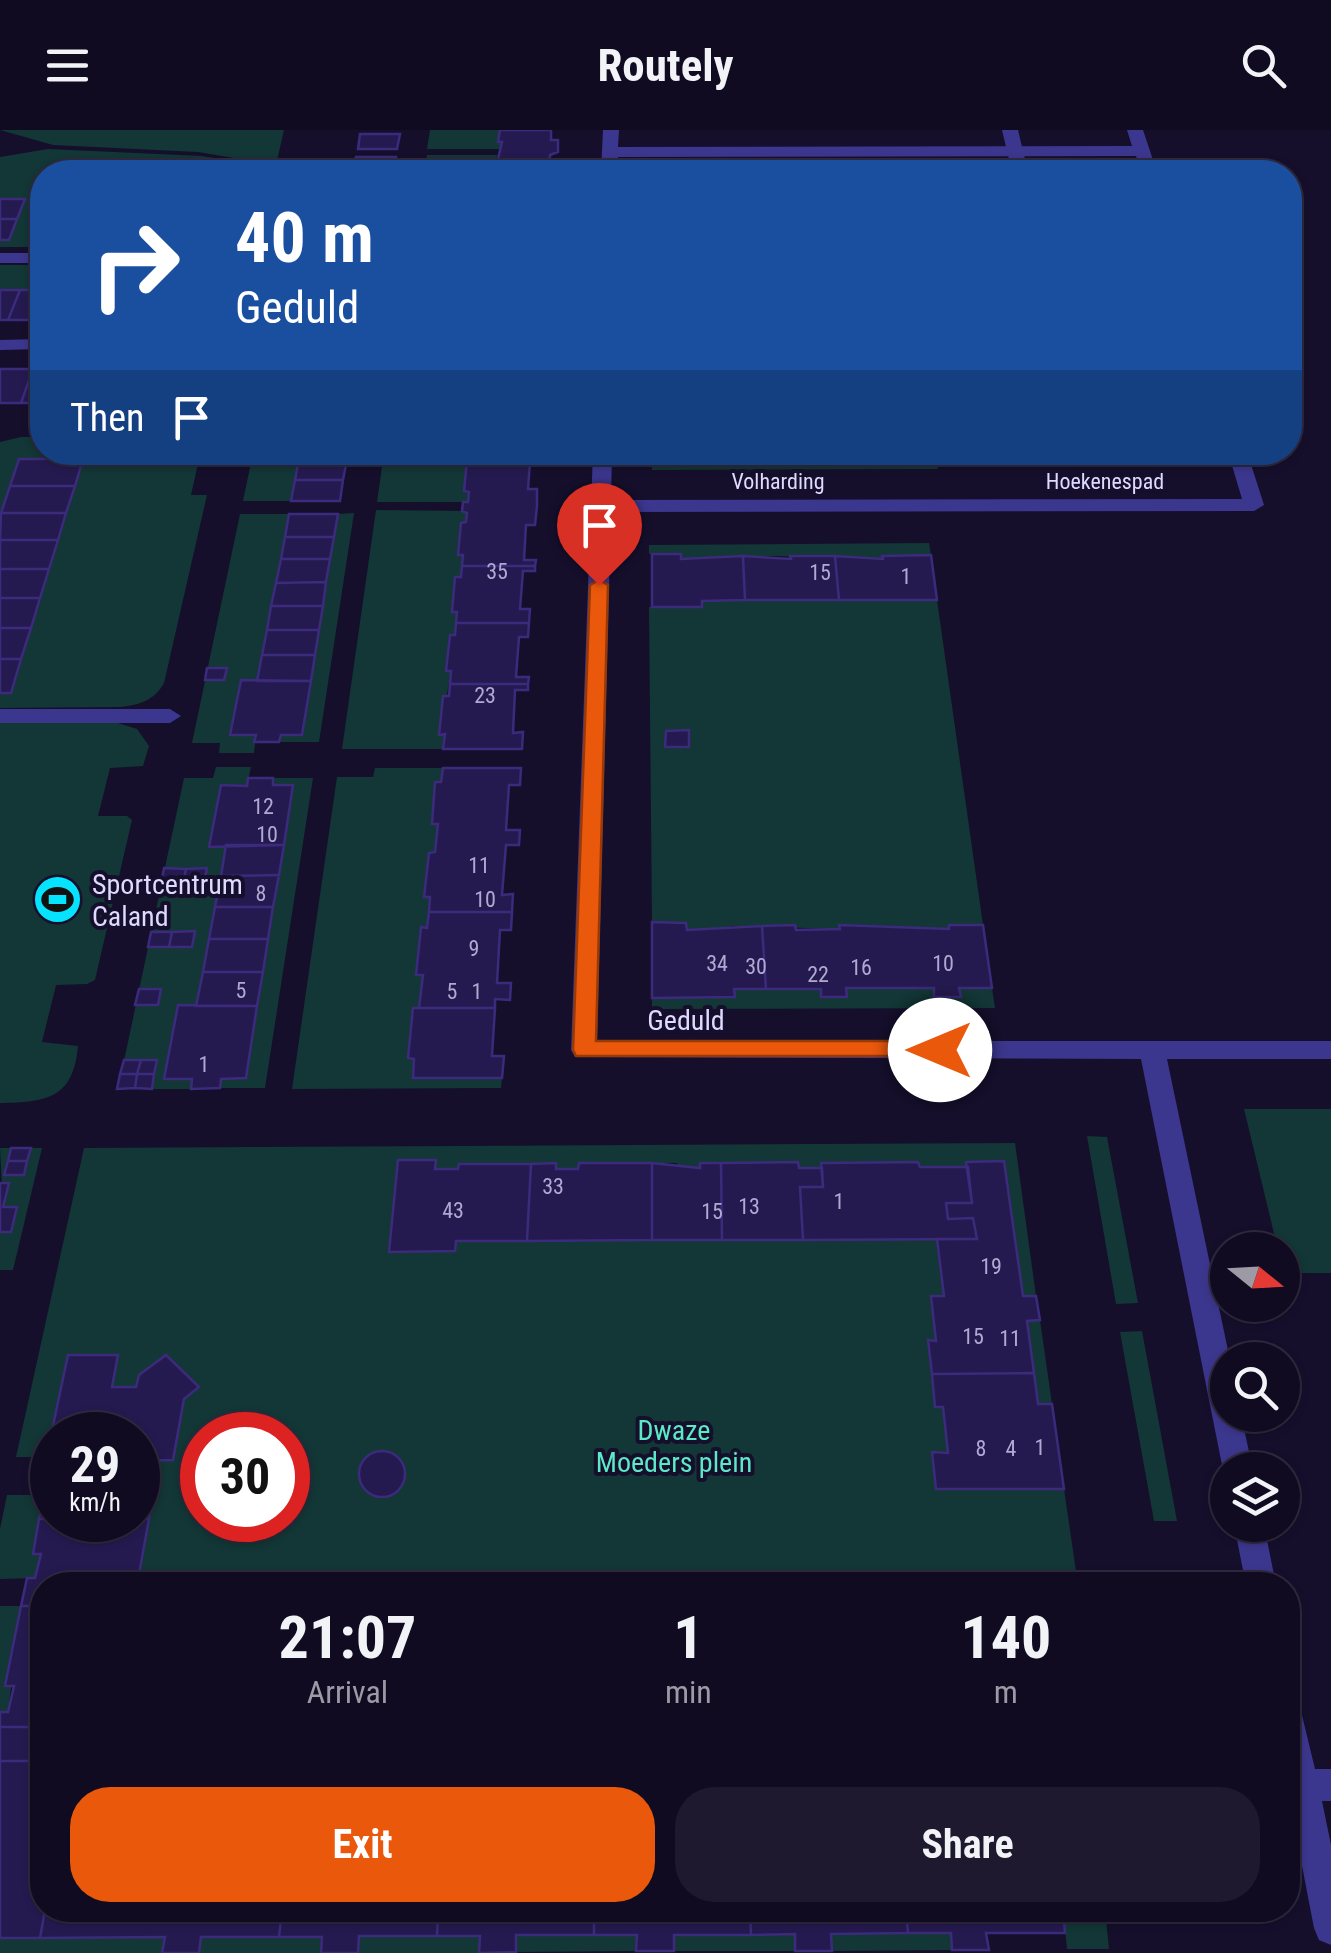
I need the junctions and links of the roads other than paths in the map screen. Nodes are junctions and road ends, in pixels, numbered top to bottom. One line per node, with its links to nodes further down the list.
1 (610, 130): 6 (street)
2 (1010, 130): 5 (street)
3 (1136, 130): 4 (street)
4 (1142, 150): 5 (street); 9 (street)
5 (1015, 151): 6 (street); 8 (street)
6 (610, 152): 7 (street)
7 (610, 160)
8 (1017, 160)
9 (1145, 160)
10 (0, 258): 11 (street)
11 (30, 258)
12 (0, 344): 13 (street)
13 (30, 344)
14 (602, 465): 16 (street)
15 (1242, 465): 17 (street, Hoekenespad)
16 (602, 506): 17 (street, Volharding); 20 (street, Geduld)
17 (955, 506)
18 (0, 716): 19 (street)
19 (170, 716)
20 (1152, 1050): 21 (street, Geduld); 22 (street)
21 (1331, 1050)
22 (1234, 1452)
23 (1252, 1542): 24 (street)
24 (1258, 1572)
25 (1300, 1743): 26 (street)
26 (1317, 1785): 27 (street)
27 (1331, 1928)

